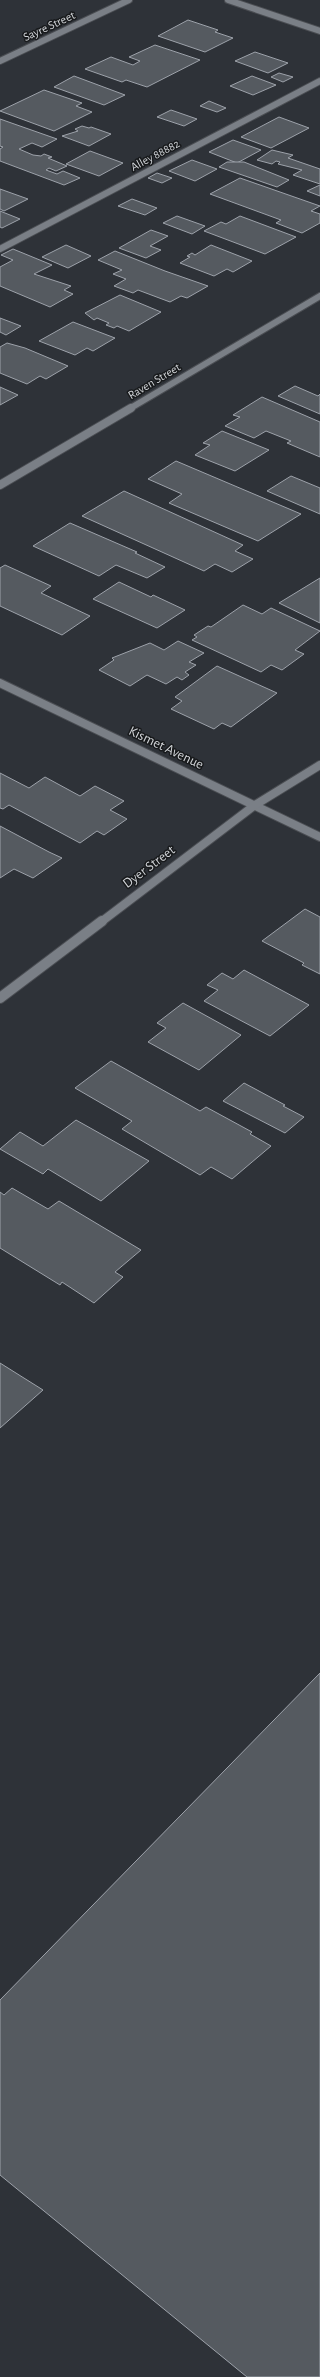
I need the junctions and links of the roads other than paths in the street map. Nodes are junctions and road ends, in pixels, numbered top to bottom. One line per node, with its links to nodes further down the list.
1 (129, 0): 4 (street, Sayre Street)
2 (228, 0): 3 (street)
3 (320, 31)
4 (0, 61)
5 (320, 81): 6 (street, Alley 88882)
6 (0, 249)
7 (320, 296): 8 (street, Raven Street)
8 (0, 485)
9 (0, 683): 11 (street, Kismet Avenue)
10 (320, 765): 11 (street, Dyer Street)
11 (255, 805): 12 (street, Kismet Avenue); 13 (street, Dyer Street)
12 (320, 837)
13 (0, 998)

